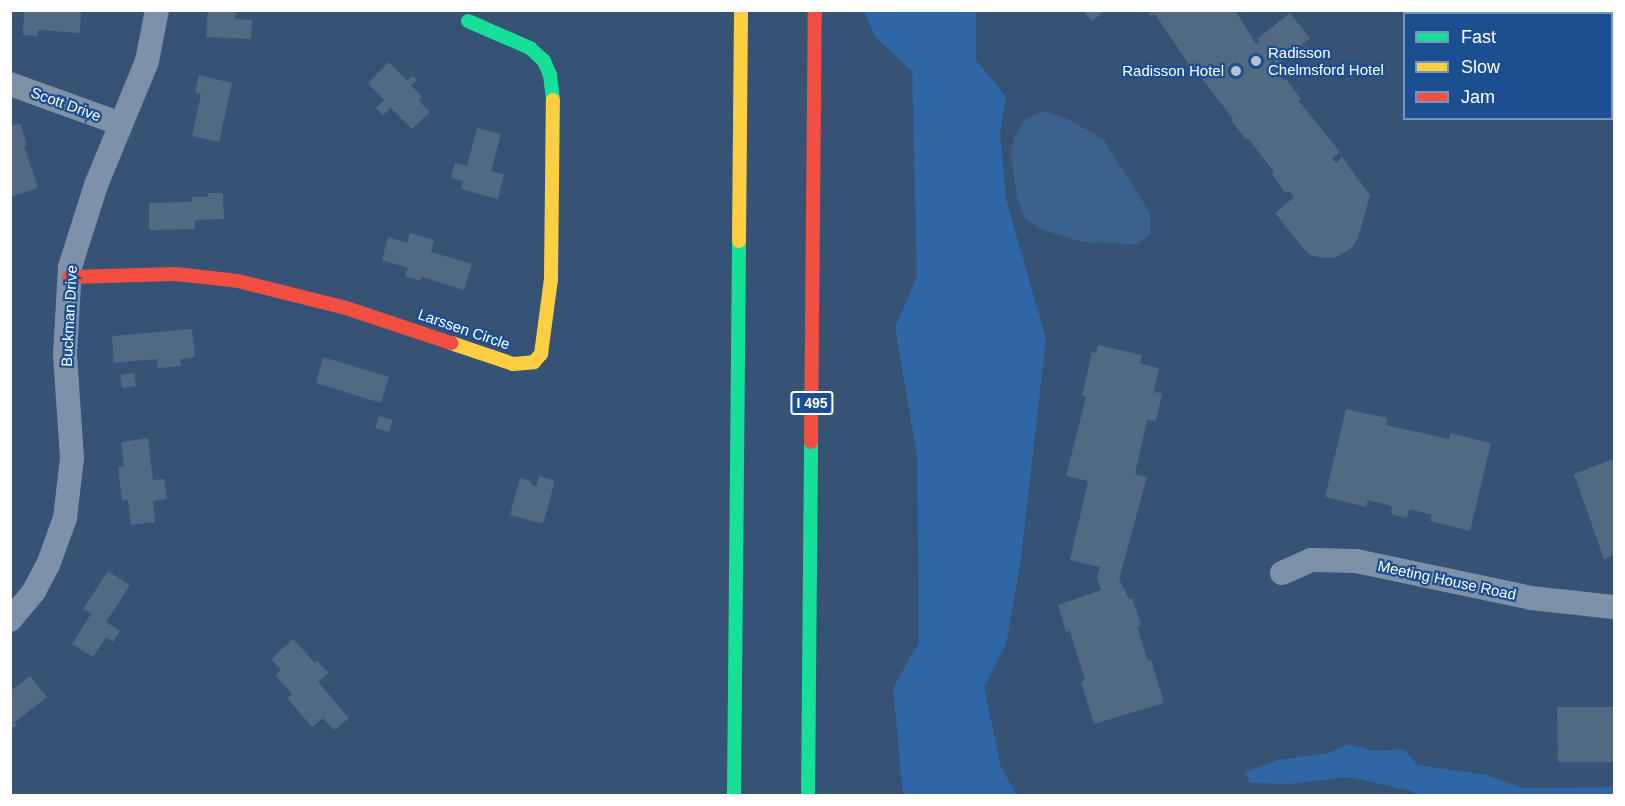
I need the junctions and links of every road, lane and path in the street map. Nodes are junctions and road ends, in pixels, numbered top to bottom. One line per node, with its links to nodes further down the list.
1 (157, 10): 7 (street, Buckman Drive)
2 (741, 10): 9 (main road)
3 (815, 10): 14 (main road, I 495)
4 (468, 21): 8 (main road, Larssen Circle)
5 (726, 22): 9 (main road)
6 (10, 84): 7 (street, Scott Drive)
7 (120, 124): 8 (street, Buckman Drive)
8 (69, 276): 12 (street, Buckman Drive)
9 (738, 307): 13 (main road)
10 (1282, 573): 11 (street, Meeting House Road)
11 (1614, 607)
12 (10, 620)
13 (734, 795)
14 (808, 795)

